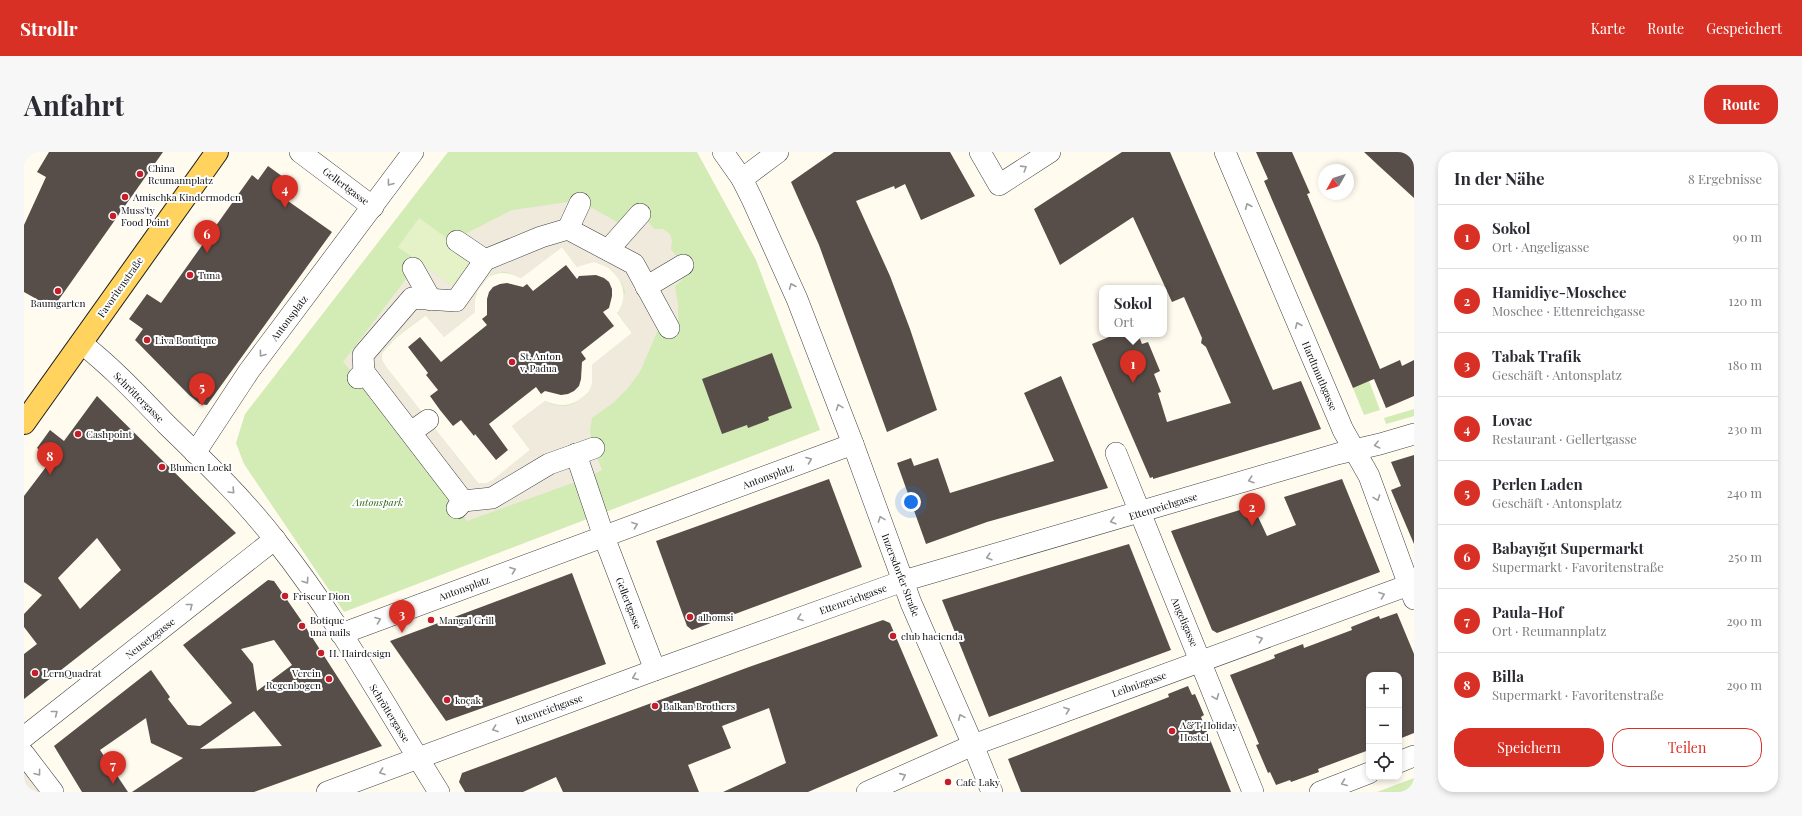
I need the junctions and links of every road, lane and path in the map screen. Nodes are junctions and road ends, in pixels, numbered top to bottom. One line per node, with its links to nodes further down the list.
1 (217, 152): 22 (main road, Favoritenstraße)
2 (300, 152): 11 (street, Gellertgasse)
3 (413, 152): 11 (street, Antonsplatz, one-way to 11)
4 (723, 152): 9 (street)
5 (778, 152): 9 (street)
6 (980, 152): 7 (street, one-way to 7)
7 (1050, 152)
8 (1225, 152): 28 (street, Hardtmuthgasse, one-way to 8)
9 (742, 180): 27 (street, one-way to 9)
10 (580, 203): 13 (street)
11 (373, 207): 29 (street, Antonsplatz, one-way to 29)
12 (640, 214): 15 (street)
13 (568, 229): 15 (street); 16 (street)
14 (457, 241): 16 (street)
15 (608, 250): 19 (street)
16 (485, 260): 20 (street)
17 (684, 265): 19 (street)
18 (413, 268): 20 (street)
19 (646, 287): 21 (street)
20 (431, 300): 25 (street)
21 (670, 328)
22 (81, 343): 24 (main road, Favoritenstraße); 29 (street, Schröttergasse)
23 (428, 420): 25 (street)
24 (24, 423)
25 (411, 432): 32 (street)
26 (1414, 434): 28 (street, Ettenreichgasse, one-way to 28)
27 (853, 444): 32 (street, Antonsplatz, one-way to 27); 34 (street, Inzersdorfer Straße, one-way to 27)
28 (1355, 450): 31 (street, Ettenreichgasse, one-way to 31); 35 (street, Hardtmuthgasse, one-way to 35)
29 (195, 452): 33 (street, one-way to 33)
30 (1116, 453): 31 (street, Angeligasse)
31 (1139, 513): 34 (street, Ettenreichgasse, one-way to 34); 37 (street, Angeligasse)
32 (604, 537): 36 (street, Antonsplatz, one-way to 32); 38 (street, Gellertgasse)
33 (275, 539): 36 (street, one-way to 36); 39 (street, Neusetzgasse, one-way to 33)
34 (903, 581): 38 (street, Ettenreichgasse, one-way to 38); 40 (street, Inzersdorfer Straße, one-way to 34)
35 (1412, 589): 37 (street, Leibnizgasse, one-way to 35)
36 (341, 634): 43 (street, Schröttergasse)
37 (1201, 661): 40 (street, Leibnizgasse, one-way to 37); 51 (street, Angeligasse, one-way to 51)
38 (655, 670): 43 (street, Ettenreichgasse, one-way to 43)
39 (24, 737)
40 (973, 745): 49 (street, Leibnizgasse, one-way to 40); 50 (street, Inzersdorfer Straße)
41 (24, 754): 46 (street, one-way to 46)
42 (1414, 756): 44 (street)
43 (418, 758): 47 (street, Ettenreichgasse, one-way to 47); 48 (street, Schröttergasse)
44 (1402, 761)
45 (1366, 774): 52 (street, one-way to 52)
46 (53, 792)
47 (327, 792)
48 (439, 792)
49 (867, 792)
50 (992, 792)
51 (1253, 792)
52 (1320, 792)

